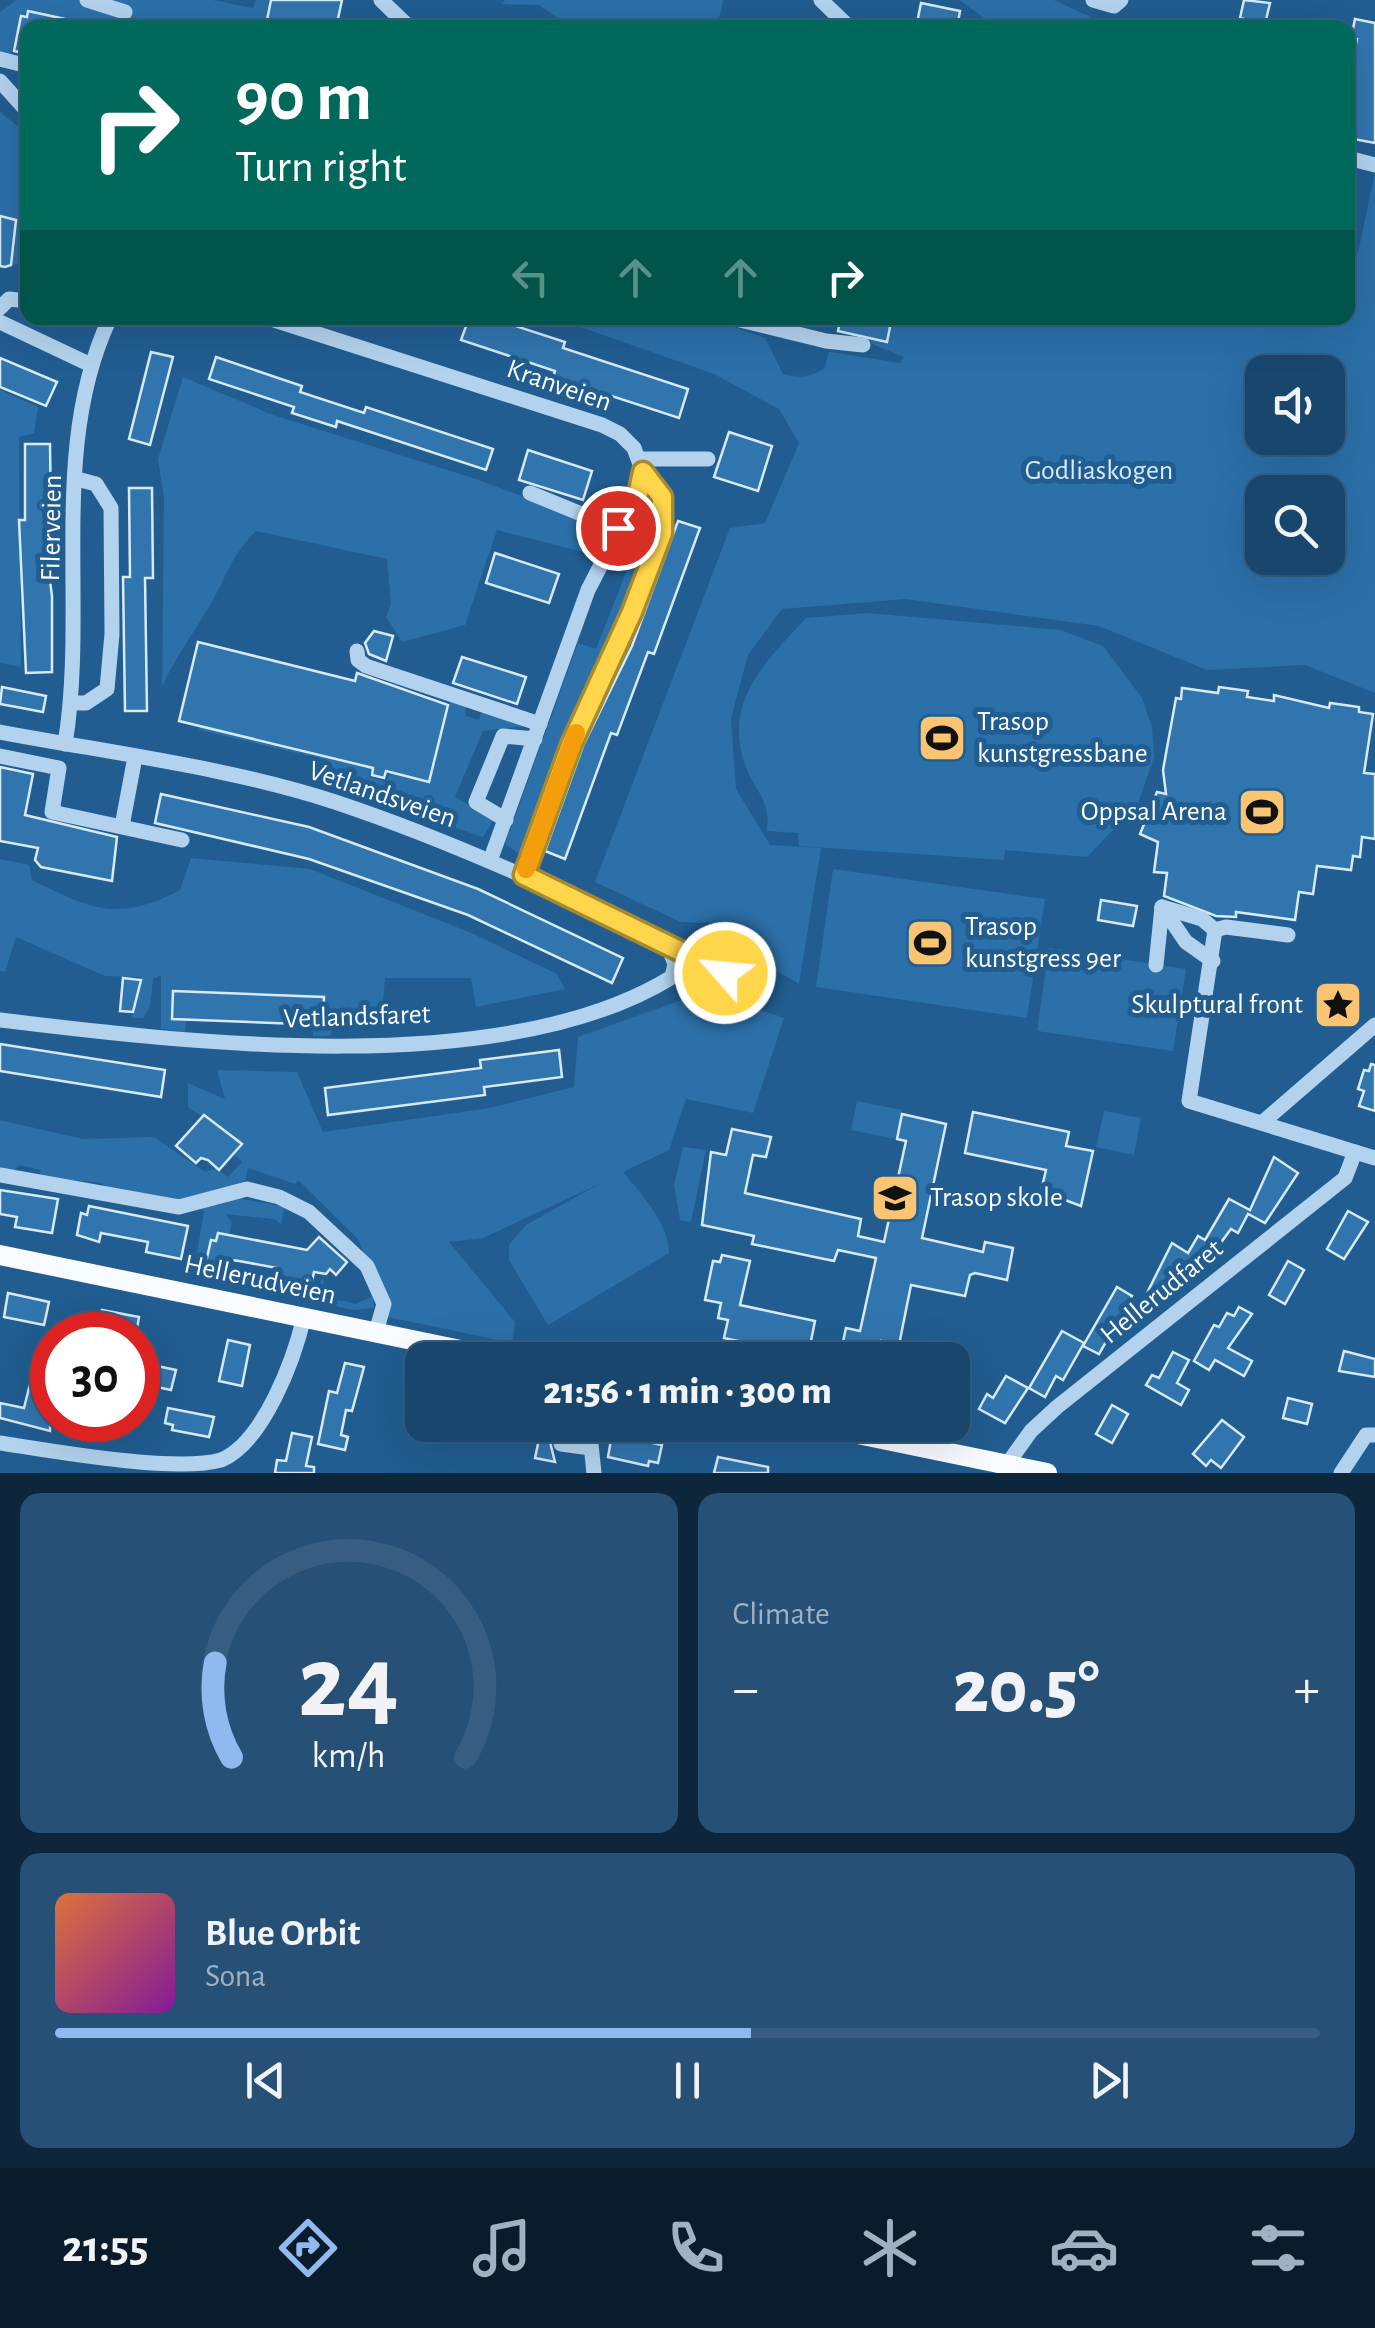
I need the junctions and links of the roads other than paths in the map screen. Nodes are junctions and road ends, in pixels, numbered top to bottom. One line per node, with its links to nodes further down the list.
1 (87, 0): 6 (street)
2 (382, 0): 7 (street)
3 (821, 0): 8 (street)
4 (1093, 0): 5 (street)
5 (1119, 8)
6 (125, 12)
7 (402, 20)
8 (842, 20)
9 (0, 80): 10 (street)
10 (20, 103)
11 (0, 322): 16 (street)
12 (107, 325): 16 (street, Filerveien)
13 (290, 325): 18 (street, Kranveien)
14 (761, 325): 15 (street)
15 (863, 344)
16 (91, 365): 19 (street, Filerveien)
17 (708, 459): 18 (street)
18 (641, 466): 21 (street); 33 (street)
19 (77, 479): 23 (street, Filerveien); 23 (street)
20 (530, 493): 21 (street)
21 (618, 528): 24 (street)
22 (357, 651): 24 (street)
23 (71, 703): 26 (street, Filerveien)
24 (538, 731): 29 (street); 29 (street)
25 (0, 732): 26 (street, Vetlandsveien)
26 (64, 744): 28 (street, Vetlandsveien)
27 (0, 756): 30 (street)
28 (135, 757): 30 (street); 32 (street, Vetlandsveien)
29 (506, 820): 32 (street)
30 (122, 826): 31 (street)
31 (182, 840)
32 (490, 861): 33 (street, Vetlandsveien)
33 (524, 875): 37 (street, Vetlandsveien)
34 (1162, 907): 35 (street); 38 (street); 39 (street)
35 (1215, 930): 36 (street); 38 (street)
36 (1288, 935)
37 (667, 944): 40 (street, Vetlandsveien); 41 (street, Vetlandsfaret)
38 (1213, 961): 43 (street)
39 (1156, 965)
40 (725, 973)
41 (0, 1020)
42 (1375, 1024): 43 (street)
43 (1264, 1122): 44 (street)
44 (1355, 1152): 45 (street); 57 (street, Hellerudfaret)
45 (1375, 1158)
46 (0, 1175): 49 (street)
47 (0, 1255): 48 (main road, Hellerudveien)
48 (304, 1317): 49 (main road, Hellerudveien); 54 (street)
49 (376, 1332): 50 (main road, Hellerudveien)
50 (423, 1342)
51 (1375, 1435): 60 (street)
52 (590, 1442): 56 (street)
53 (887, 1442): 57 (main road)
54 (0, 1443)
55 (561, 1444): 56 (street)
56 (591, 1448): 58 (street)
57 (1004, 1469): 59 (main road)
58 (587, 1472)
59 (1048, 1473)
60 (1340, 1473)

